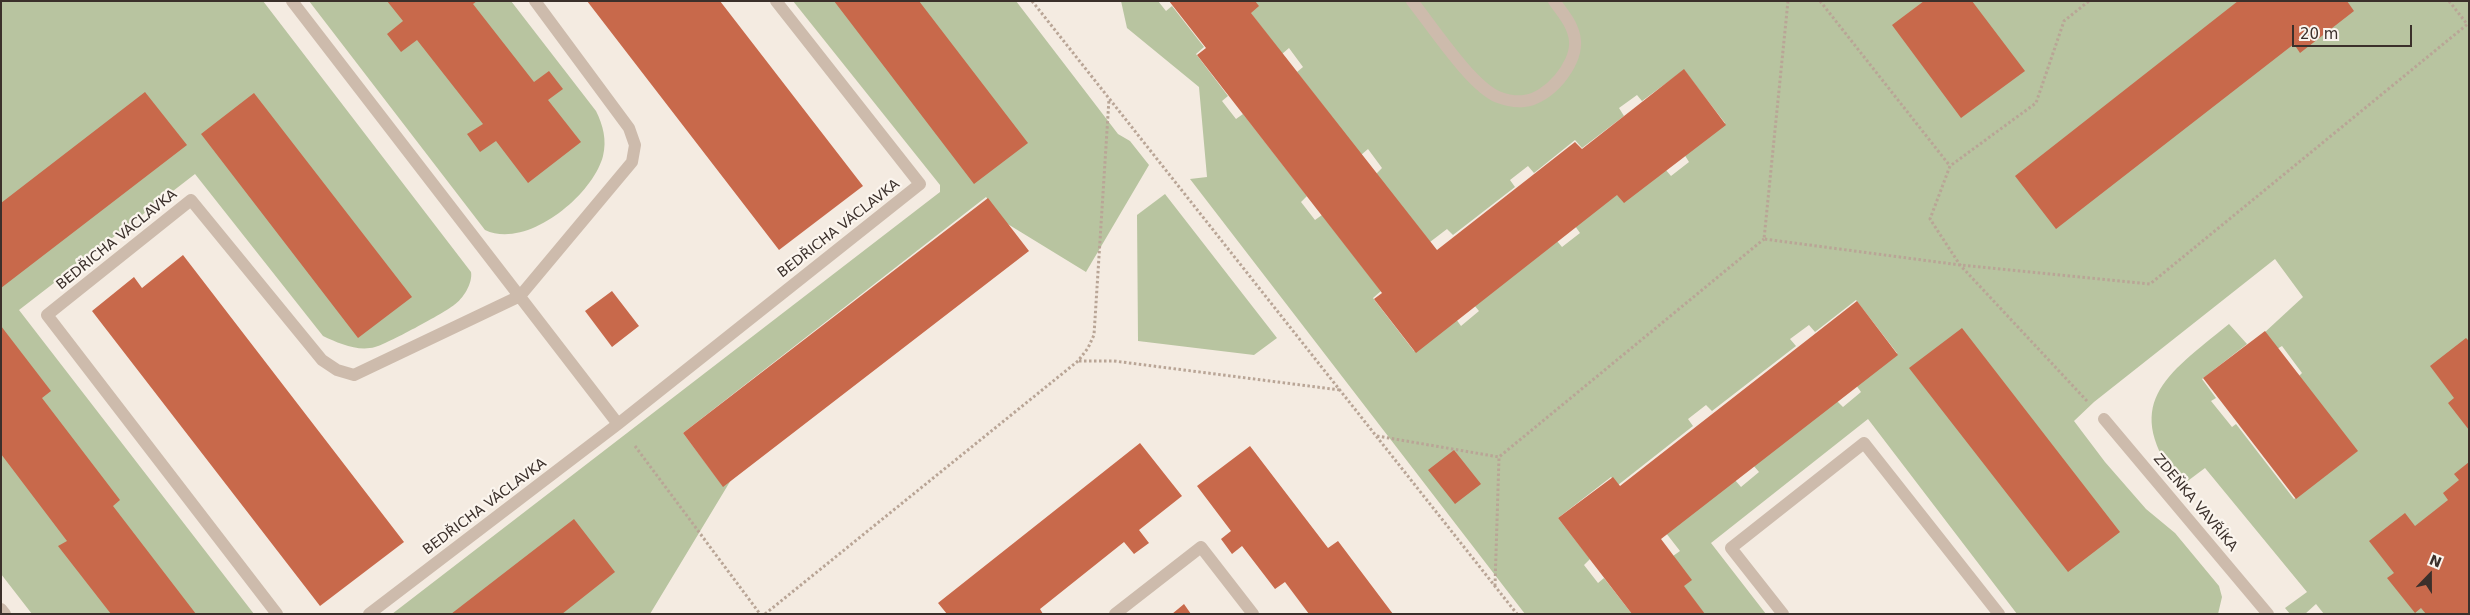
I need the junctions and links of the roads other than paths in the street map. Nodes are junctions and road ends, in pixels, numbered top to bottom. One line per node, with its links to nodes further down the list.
1 (292, 1): 6 (street)
2 (535, 1): 6 (street, BEDŘICHA VÁCLAVKA)
3 (776, 1): 8 (street, BEDŘICHA VÁCLAVKA)
4 (1412, 1): 5 (street)
5 (1554, 1)
6 (520, 296): 8 (street); 12 (street, BEDŘICHA VÁCLAVKA)
7 (2104, 419): 10 (street, ZDEŇKA VAVŘÍKA)
8 (618, 424): 13 (street, BEDŘICHA VÁCLAVKA)
9 (1, 609): 11 (street)
10 (2261, 612)
11 (5, 614)
12 (278, 614)
13 (370, 614)
14 (1115, 614): 15 (street)
15 (1253, 614)
16 (1783, 614): 17 (street)
17 (1999, 614)

